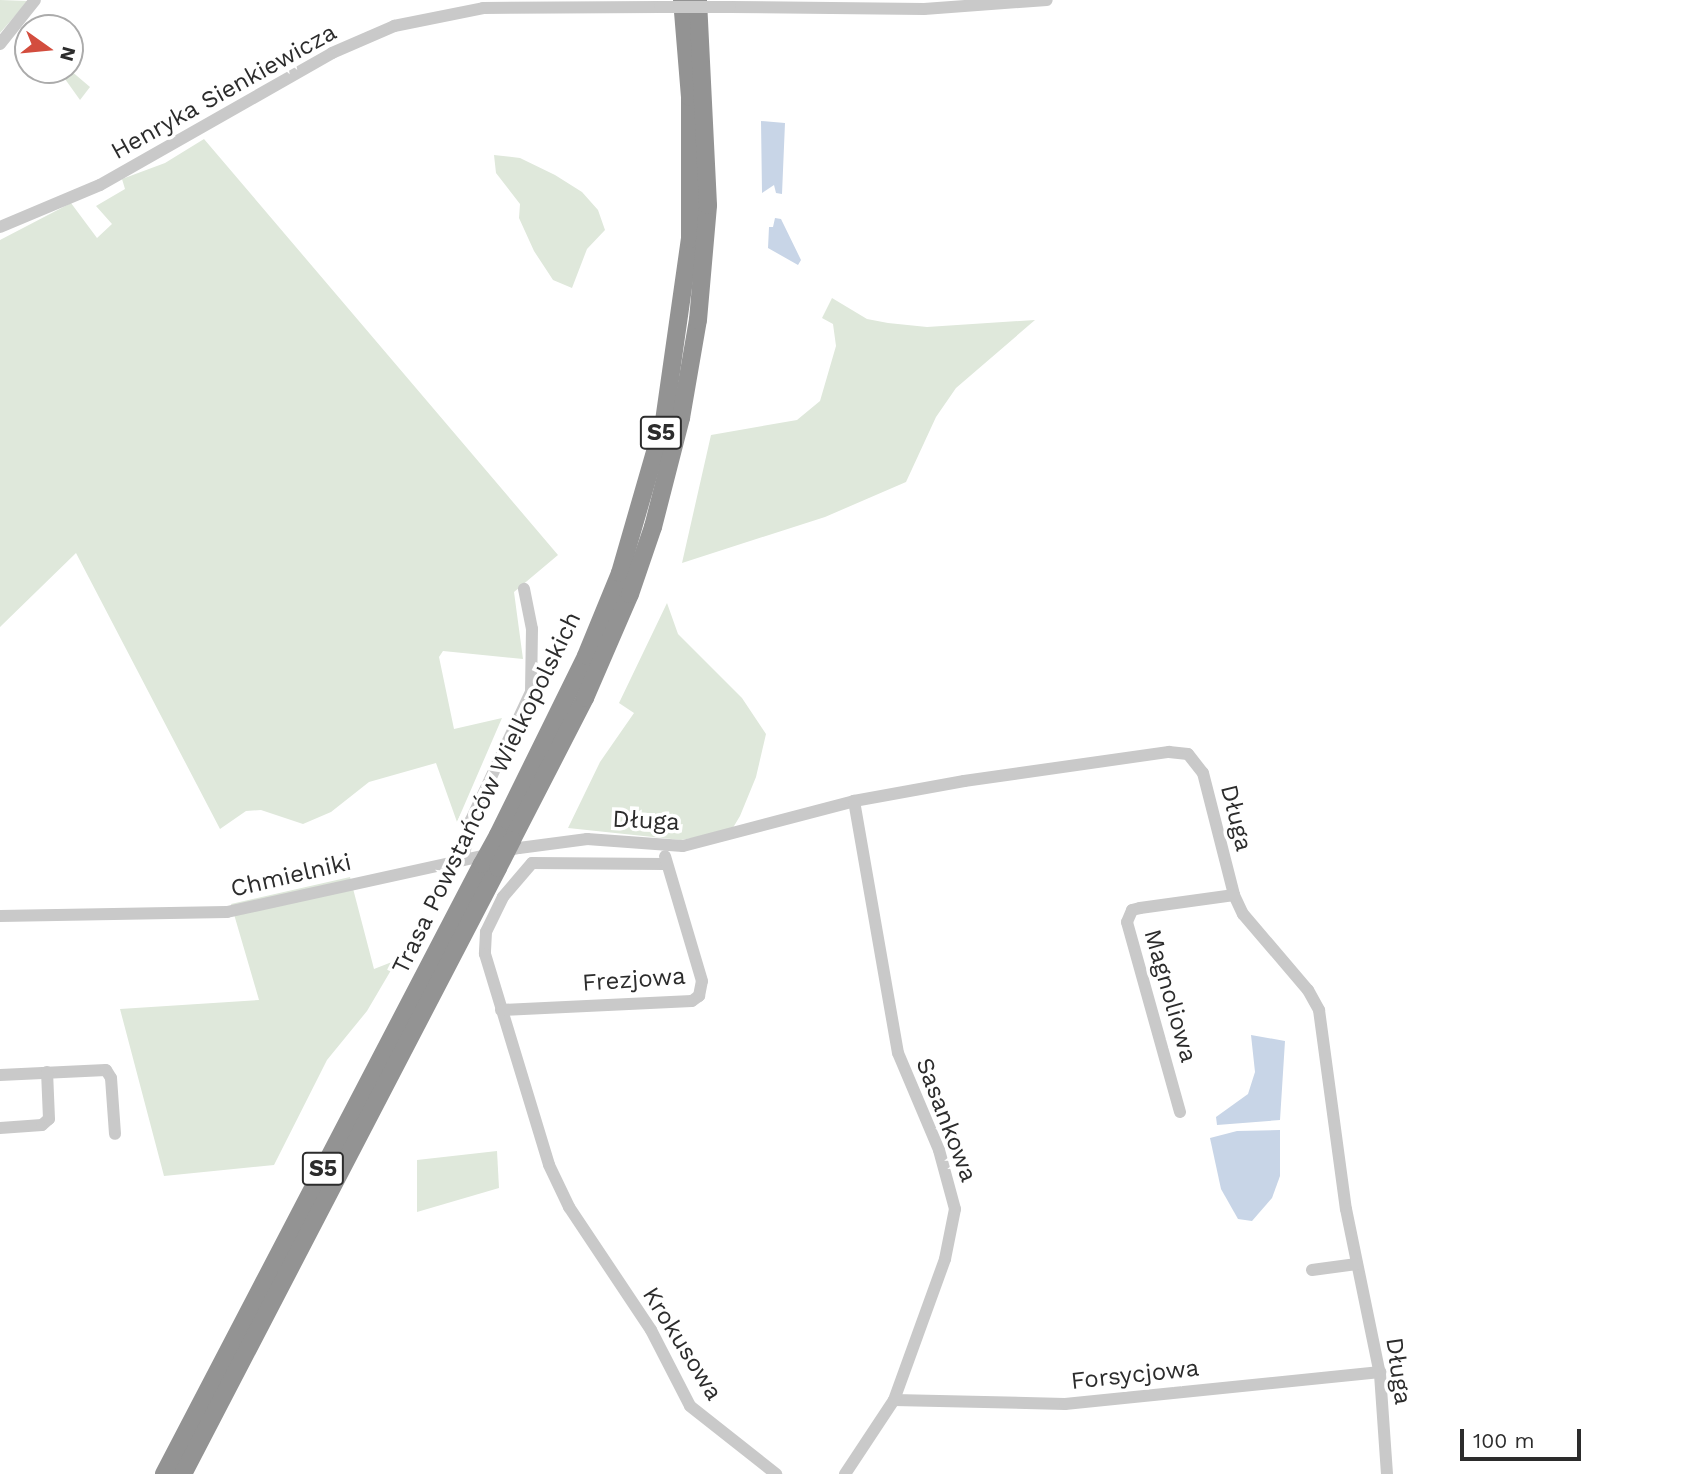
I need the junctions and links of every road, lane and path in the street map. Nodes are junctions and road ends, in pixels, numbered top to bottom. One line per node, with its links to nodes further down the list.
1 (35, 0): 5 (street)
2 (682, 0): 9 (highway, Trasa Powstańców Wielkopolskich / S5)
3 (698, 0): 9 (highway, Trasa Powstańców Wielkopolskich / S5)
4 (1046, 0): 6 (street, Henryka Sienkiewicza, bridge)
5 (0, 44)
6 (0, 227)
7 (524, 589): 12 (street)
8 (854, 801): 11 (street, Długa); 15 (street, Długa); 26 (street, Sasankowa)
9 (505, 837): 14 (highway, Trasa Powstańców Wielkopolskich / S5, bridge)
10 (587, 839): 11 (street, Długa); 12 (street, Chmielniki)
11 (665, 846): 13 (street, Frezjowa)
12 (463, 860): 16 (street, Chmielniki)
13 (665, 864): 17 (street, Krokusowa); 17 (street, Frezjowa)
14 (490, 866): 27 (highway, Trasa Powstańców Wielkopolskich / S5); 28 (highway, Trasa Powstańców Wielkopolskich / S5)
15 (1234, 895): 20 (street, Magnoliowa); 23 (street, Długa)
16 (0, 916)
17 (501, 1010): 29 (street, Krokusowa)
18 (47, 1072): 19 (street); 21 (street); 22 (street)
19 (0, 1075)
20 (1181, 1112)
21 (0, 1128)
22 (115, 1133)
23 (1357, 1264): 24 (street); 25 (street, Długa)
24 (1312, 1270)
25 (1380, 1372): 26 (street, Forsycjowa); 31 (street, Długa)
26 (894, 1400): 30 (street, Sasankowa)
27 (164, 1474)
28 (183, 1474)
29 (776, 1474)
30 (845, 1474)
31 (1387, 1474)

